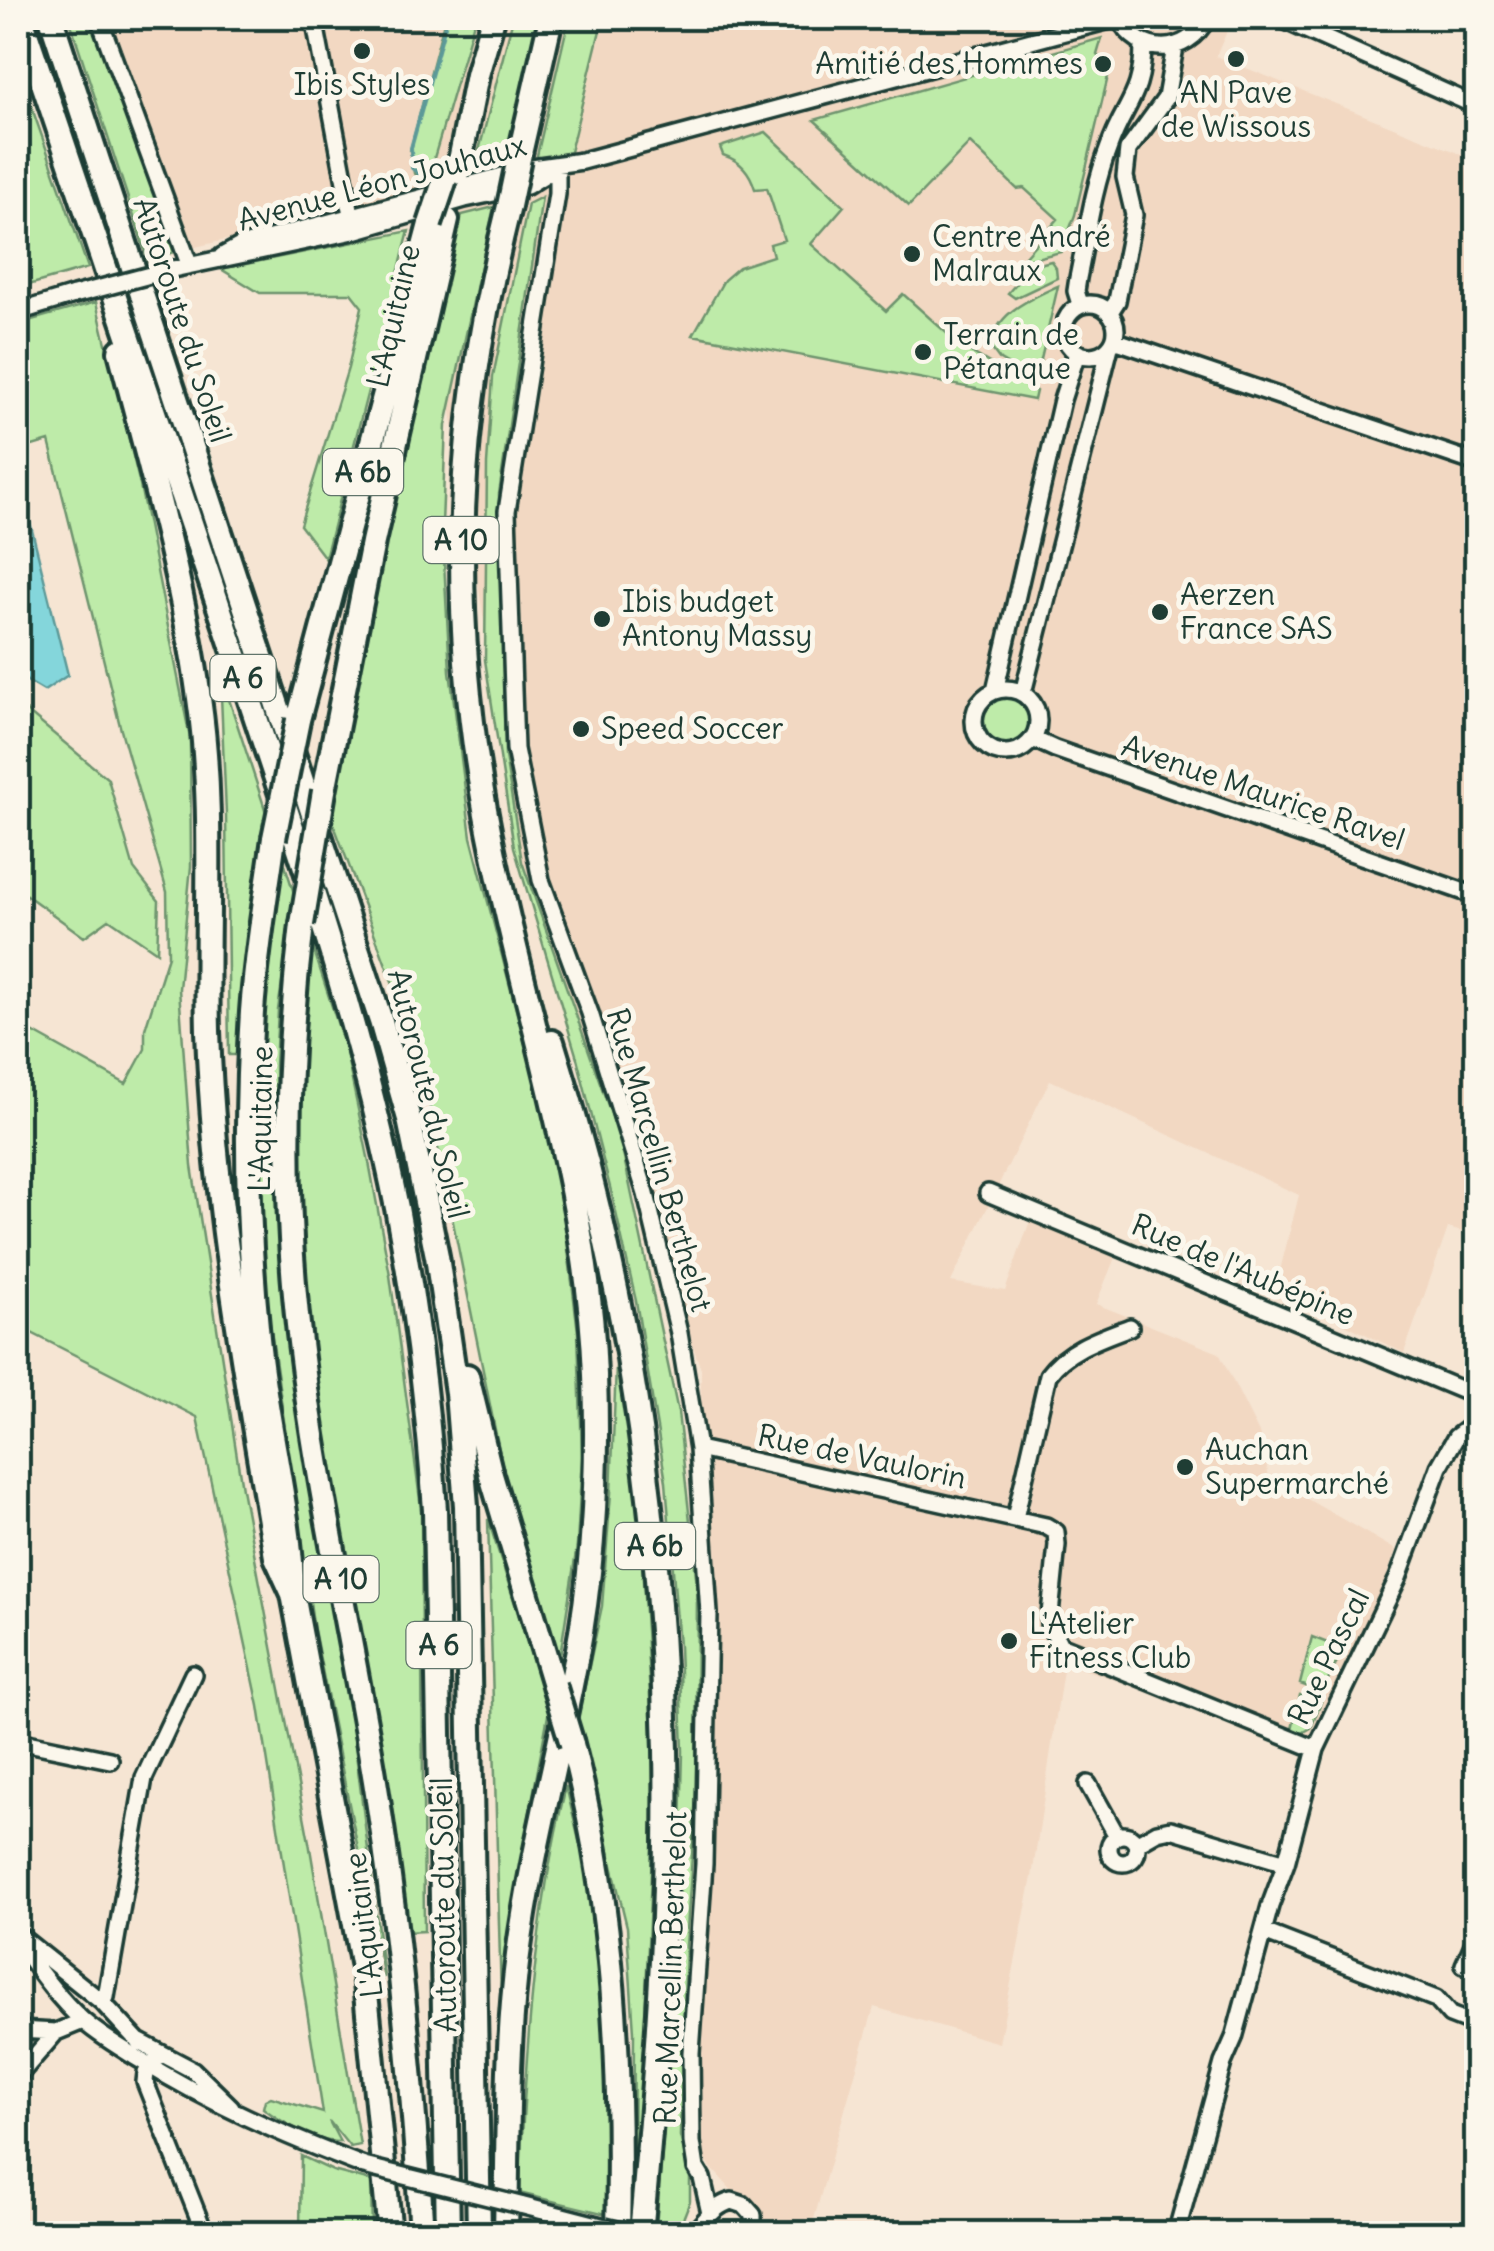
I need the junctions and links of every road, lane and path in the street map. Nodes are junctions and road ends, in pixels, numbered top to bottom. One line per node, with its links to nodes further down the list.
1 (22, 18): 14 (highway, Autoroute du Soleil / A 6)
2 (51, 18): 30 (highway, Autoroute du Soleil / A 6)
3 (99, 18): 17 (street)
4 (314, 18): 16 (street)
5 (493, 18): 15 (highway, A 6b, bridge)
6 (551, 18): 27 (highway, A 10, bridge)
7 (1118, 18): 10 (street); 13 (street, Avenue Léon Jouhaux)
8 (1208, 18): 11 (street)
9 (1279, 18): 12 (street)
10 (1143, 44): 11 (street); 18 (street)
11 (1175, 47): 20 (street)
12 (1476, 106)
13 (557, 167): 16 (street, Avenue Léon Jouhaux); 34 (street, Rue Marcellin Berthelot)
14 (76, 184): 36 (highway); 66 (highway, Autoroute du Soleil / A 6)
15 (439, 222): 36 (highway, A 6b, bridge); 65 (highway, L'Aquitaine / A 10, bridge)
16 (352, 224): 17 (street, Avenue Léon Jouhaux)
17 (181, 266): 19 (street, Avenue Léon Jouhaux, bridge)
18 (1080, 304): 20 (street); 22 (street)
19 (18, 312)
20 (1110, 312): 21 (street)
21 (1112, 343): 22 (street); 23 (street); 25 (street)
22 (1078, 353): 24 (street)
23 (1476, 464)
24 (995, 691): 25 (street); 26 (street)
25 (1023, 694): 26 (street)
26 (1033, 738): 28 (street, Avenue Maurice Ravel)
27 (500, 876): 68 (highway, A 10); 70 (highway, A 6b)
28 (1476, 896)
29 (988, 1194): 32 (street, Rue de l'Aubépine)
30 (437, 1256): 62 (highway, bridge); 67 (highway, Autoroute du Soleil / A 6)
31 (1130, 1327): 35 (street)
32 (1476, 1396)
33 (1476, 1422): 39 (street, Rue Pascal)
34 (698, 1449): 35 (street, Rue de Vaulorin); 59 (street, Rue Marcellin Berthelot)
35 (1015, 1518): 39 (street, Rue de Vaulorin)
36 (293, 1594): 64 (highway, A 6b)
37 (193, 1674): 49 (street)
38 (18, 1741): 40 (street)
39 (1316, 1749): 44 (street, Rue Pascal)
40 (110, 1760)
41 (1088, 1784): 42 (street)
42 (1117, 1836): 43 (street); 43 (street)
43 (1136, 1844): 44 (street)
44 (1286, 1863): 45 (street, Rue Pascal)
45 (1264, 1932): 51 (street); 73 (street, Rue Pascal)
46 (18, 1938): 49 (street); 50 (street)
47 (1476, 1938): 48 (street)
48 (1464, 1964)
49 (101, 2002): 50 (street); 50 (street); 54 (street)
50 (82, 2020): 53 (street); 54 (street)
51 (1476, 2024)
52 (18, 2030): 53 (street)
53 (56, 2032): 55 (street)
54 (162, 2060): 56 (street); 56 (street); 57 (street); 58 (street)
55 (18, 2076)
56 (176, 2081): 57 (street); 58 (street)
57 (156, 2106): 63 (street)
58 (234, 2110): 62 (street, bridge)
59 (702, 2178): 60 (street); 61 (street, Rue Marcellin Berthelot)
60 (728, 2201): 61 (street); 72 (street)
61 (709, 2222): 71 (street)
62 (612, 2230): 69 (street, bridge)
63 (205, 2234)
64 (390, 2234)
65 (422, 2234)
66 (448, 2234)
67 (479, 2234)
68 (506, 2234)
69 (633, 2234)
70 (640, 2234)
71 (692, 2234)
72 (752, 2234)
73 (1176, 2234)

